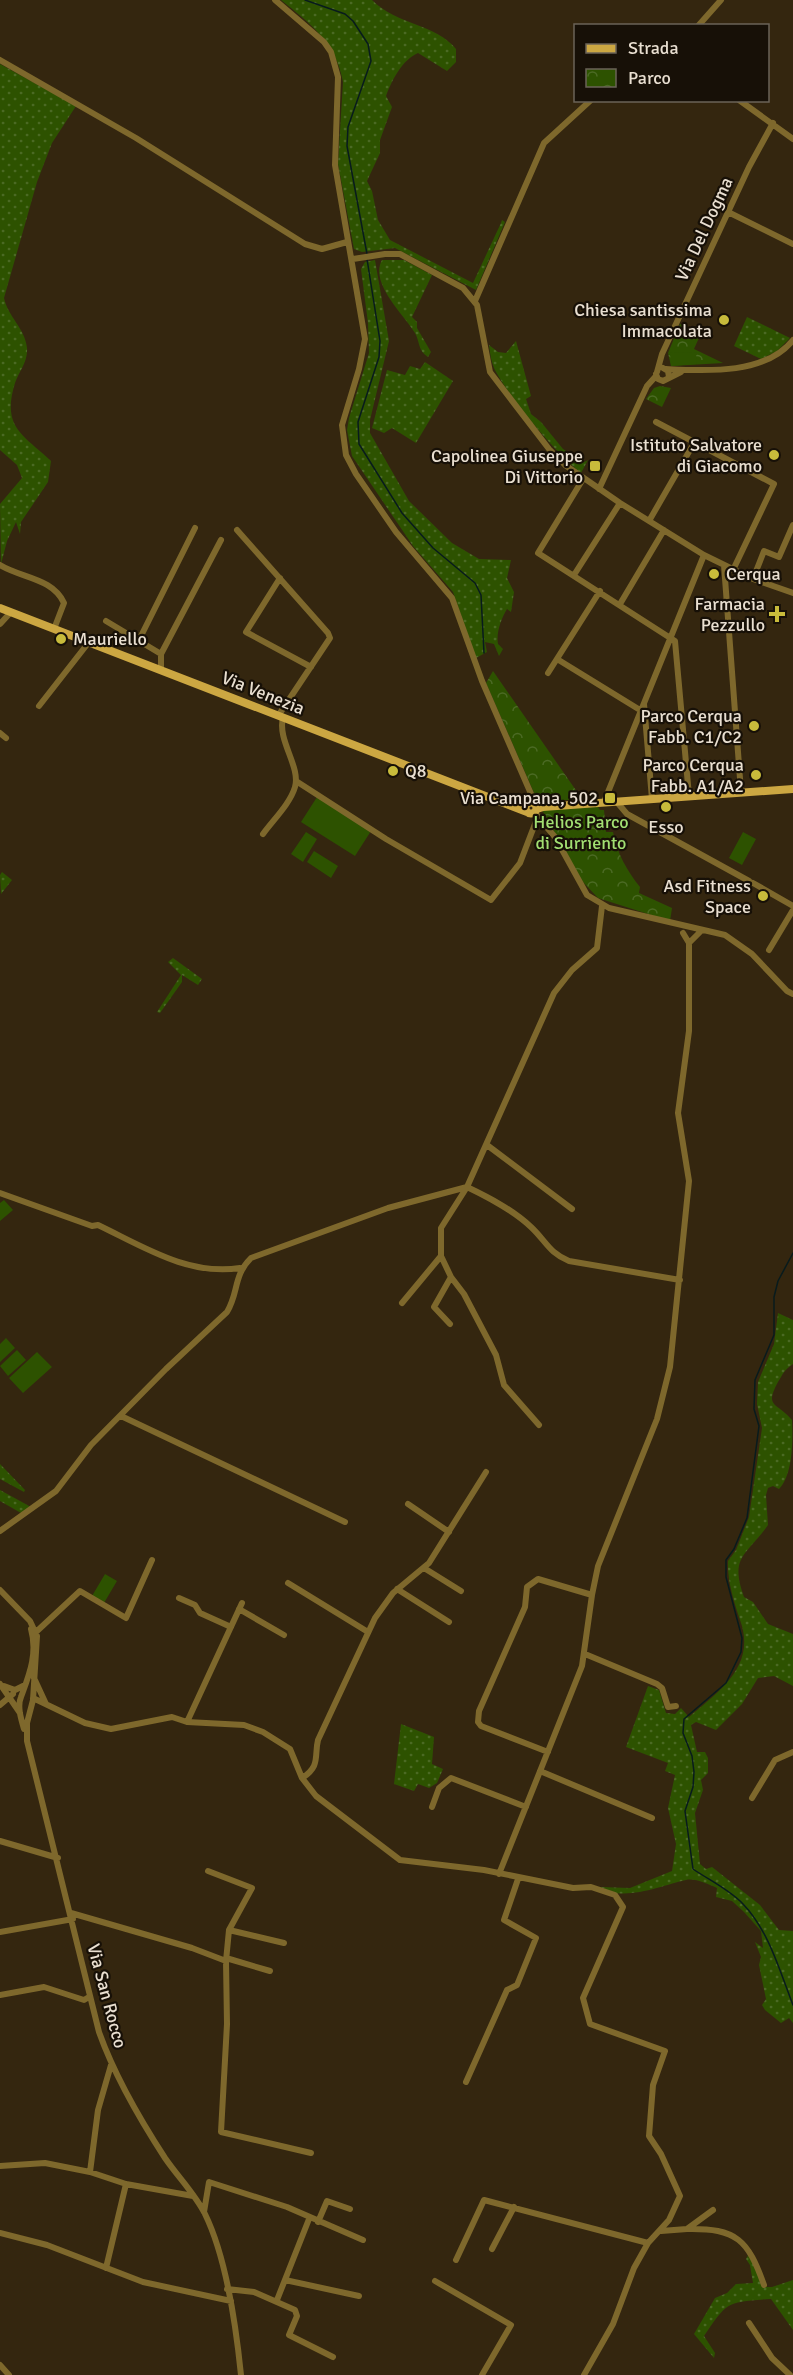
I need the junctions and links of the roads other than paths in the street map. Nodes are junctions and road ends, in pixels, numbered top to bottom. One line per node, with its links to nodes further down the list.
1 (275, 0): 10 (street)
2 (721, 0): 3 (street)
3 (700, 24)
4 (0, 60): 10 (street)
5 (589, 102): 13 (street)
6 (742, 102): 7 (street)
7 (772, 123): 8 (street); 9 (street, Via Del Dogma)
8 (793, 139)
9 (728, 212): 11 (street); 16 (street, Via Del Dogma)
10 (349, 242): 12 (street)
11 (793, 244)
12 (353, 259): 13 (street); 64 (street)
13 (475, 301): 19 (street)
14 (793, 340): 15 (street)
15 (684, 370): 16 (street); 16 (street)
16 (661, 373): 20 (street)
17 (656, 422): 18 (street)
18 (694, 443): 22 (street); 31 (street)
19 (583, 479): 20 (street); 32 (street)
20 (599, 489): 21 (street)
21 (620, 503): 22 (street); 32 (street)
22 (649, 521): 26 (street)
23 (793, 525): 34 (street)
24 (195, 528): 44 (street)
25 (237, 530): 33 (street)
26 (664, 530): 28 (street); 37 (street)
27 (221, 540): 46 (street)
28 (704, 555): 30 (street); 43 (street)
29 (0, 565): 42 (street)
30 (724, 566): 31 (street); 59 (street)
31 (733, 570): 34 (street)
32 (574, 575): 35 (street)
33 (280, 578): 48 (street); 48 (street)
34 (753, 579): 36 (street)
35 (600, 591): 37 (street); 47 (street)
36 (793, 593)
37 (621, 604): 43 (street)
38 (0, 608): 39 (main road, Via Venezia)
39 (10, 612): 41 (street); 42 (main road, Via Venezia)
40 (106, 621): 44 (street)
41 (0, 624)
42 (54, 629): 45 (main road, Via Venezia)
43 (670, 636): 51 (street); 60 (street)
44 (139, 640): 46 (street)
45 (89, 642): 49 (main road, Via Venezia); 52 (street)
46 (161, 654): 49 (street)
47 (557, 659): 50 (street); 53 (street)
48 (311, 667): 54 (street)
49 (160, 669): 54 (main road, Via Venezia)
50 (548, 673)
51 (644, 701): 53 (street); 61 (street)
52 (39, 706)
53 (640, 710): 63 (street)
54 (281, 717): 57 (street); 64 (main road, Via Venezia)
55 (0, 733): 56 (street)
56 (6, 738)
57 (296, 782): 64 (street); 65 (street)
58 (793, 789): 59 (main road)
59 (741, 792): 60 (main road)
60 (689, 796): 61 (main road)
61 (652, 799): 62 (main road)
62 (616, 801): 63 (main road); 67 (street)
63 (602, 802): 64 (main road)
64 (534, 807): 66 (street)
65 (263, 834)
66 (602, 906): 73 (street); 74 (street)
67 (793, 906)
68 (793, 910): 72 (street)
69 (700, 932): 71 (street)
70 (683, 933): 71 (street)
71 (690, 943): 81 (street)
72 (769, 950)
73 (793, 994)
74 (487, 1145): 75 (street); 77 (street)
75 (467, 1187): 78 (street); 79 (street); 81 (street)
76 (0, 1193): 79 (street)
77 (572, 1209)
78 (441, 1256): 80 (street); 82 (street)
79 (240, 1268): 84 (street)
80 (452, 1277): 83 (street); 85 (street)
81 (680, 1280): 97 (street)
82 (402, 1303)
83 (450, 1324)
84 (121, 1416): 88 (street); 89 (street)
85 (539, 1425)
86 (486, 1472): 90 (street)
87 (408, 1504): 90 (street)
88 (345, 1522)
89 (0, 1531)
90 (449, 1532): 92 (street)
91 (152, 1560): 102 (street)
92 (424, 1568): 94 (street); 96 (street)
93 (288, 1583): 103 (street)
94 (397, 1589): 100 (street); 103 (street)
95 (0, 1590): 102 (street)
96 (461, 1591)
97 (592, 1595): 105 (street); 119 (street)
98 (0, 1596): 108 (street)
99 (179, 1598): 101 (street)
100 (449, 1622)
101 (231, 1627): 104 (street); 117 (street)
102 (36, 1632): 106 (street, Via San Rocco)
103 (369, 1632): 122 (street)
104 (285, 1635)
105 (585, 1654): 115 (street); 119 (street)
106 (34, 1678): 111 (street, Via San Rocco); 113 (street)
107 (0, 1684): 108 (street); 110 (street)
108 (26, 1685): 109 (street)
109 (23, 1694): 110 (street); 111 (street); 112 (street)
110 (13, 1695): 112 (street); 114 (street); 116 (street)
111 (32, 1701): 112 (street); 113 (street); 118 (street, Via San Rocco)
112 (21, 1703): 116 (street)
113 (47, 1704): 117 (street)
114 (0, 1705)
115 (676, 1706)
116 (20, 1714): 118 (street)
117 (187, 1722): 122 (street)
118 (27, 1741): 128 (street, Via San Rocco)
119 (548, 1752): 121 (street)
120 (793, 1752): 123 (street)
121 (540, 1771): 125 (street); 126 (street)
122 (302, 1778): 130 (street)
123 (752, 1798)
124 (432, 1807): 125 (street)
125 (526, 1808): 130 (street)
126 (652, 1818)
127 (0, 1841): 128 (street)
128 (58, 1858): 132 (street, Via San Rocco)
129 (208, 1871): 133 (street)
130 (500, 1874): 131 (street)
131 (519, 1879): 141 (street); 154 (street)
132 (72, 1916): 134 (street); 136 (street); 139 (street, Via San Rocco)
133 (229, 1930): 135 (street); 136 (street)
134 (0, 1932)
135 (284, 1943)
136 (226, 1959): 137 (street); 142 (street)
137 (270, 1971)
138 (0, 1995): 139 (street)
139 (89, 1997): 140 (street, Via San Rocco)
140 (111, 2065): 144 (street); 146 (street, Via San Rocco)
141 (466, 2082)
142 (311, 2153)
143 (0, 2166): 144 (street)
144 (90, 2172): 145 (street)
145 (126, 2184): 146 (street); 160 (street)
146 (193, 2196): 150 (street, Via San Rocco)
147 (514, 2206): 157 (street); 158 (street); 159 (street)
148 (350, 2209): 152 (street)
149 (713, 2210): 153 (street)
150 (204, 2212): 151 (street); 164 (street, Via San Rocco)
151 (309, 2219): 152 (street); 161 (street)
152 (318, 2222): 156 (street)
153 (687, 2229): 154 (street); 163 (street)
154 (661, 2231): 157 (street)
155 (0, 2233): 160 (street)
156 (363, 2240)
157 (648, 2242): 174 (street)
158 (492, 2249)
159 (456, 2260)
160 (106, 2268): 167 (street)
161 (285, 2280): 165 (street); 166 (street)
162 (435, 2282): 173 (street)
163 (764, 2285)
164 (227, 2289): 166 (street); 167 (street, Via San Rocco)
165 (359, 2296)
166 (277, 2300): 169 (street)
167 (231, 2301): 172 (street, Via San Rocco)
168 (749, 2323): 175 (street)
169 (333, 2356)
170 (0, 2365): 171 (street)
171 (9, 2375)
172 (242, 2375)
173 (482, 2375)
174 (584, 2375)
175 (790, 2375)

